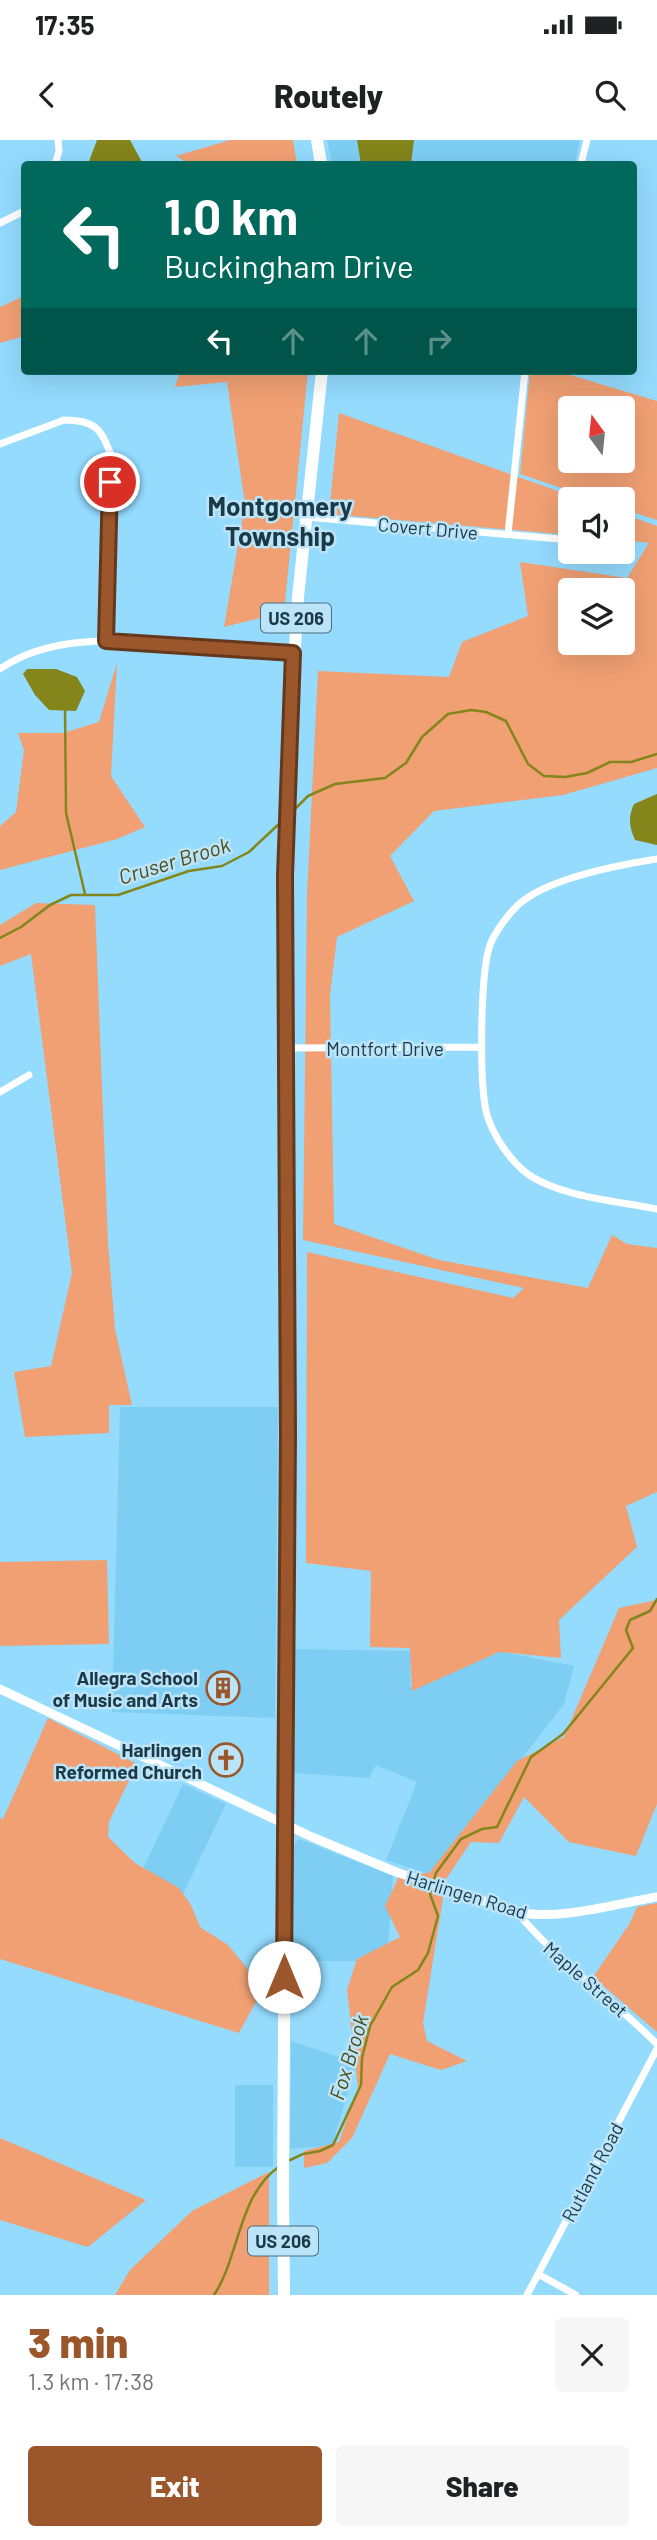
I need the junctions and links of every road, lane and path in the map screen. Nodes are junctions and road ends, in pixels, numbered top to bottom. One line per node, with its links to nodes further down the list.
1 (58, 140): 4 (street)
2 (317, 140): 5 (highway)
3 (587, 140): 6 (street)
4 (56, 161)
5 (320, 161)
6 (582, 161)
7 (21, 212): 8 (street)
8 (0, 223)
9 (322, 375): 12 (highway, US 206)
10 (526, 375): 13 (street)
11 (0, 444): 15 (street)
12 (306, 517): 13 (street, Covert Drive); 16 (highway, US 206)
13 (509, 534): 14 (street, Covert Drive)
14 (558, 539)
15 (106, 641): 16 (street); 17 (street)
16 (293, 653): 20 (highway, US 206)
17 (0, 669)
18 (657, 859): 19 (street)
19 (482, 1047): 20 (street, Montfort Drive); 23 (street)
20 (287, 1048): 25 (highway, US 206)
21 (29, 1075): 22 (street)
22 (0, 1092)
23 (657, 1209)
24 (0, 1689): 25 (street, Harlingen Road)
25 (284, 1825): 27 (street, Harlingen Road); 31 (highway, US 206)
26 (657, 1897): 27 (street, Harlingen Road)
27 (517, 1912): 28 (street, Maple Street)
28 (657, 2044)
29 (657, 2049): 30 (street, Rutland Road)
30 (538, 2274): 32 (street, Rutland Road); 33 (street)
31 (284, 2295)
32 (527, 2295)
33 (576, 2295)

